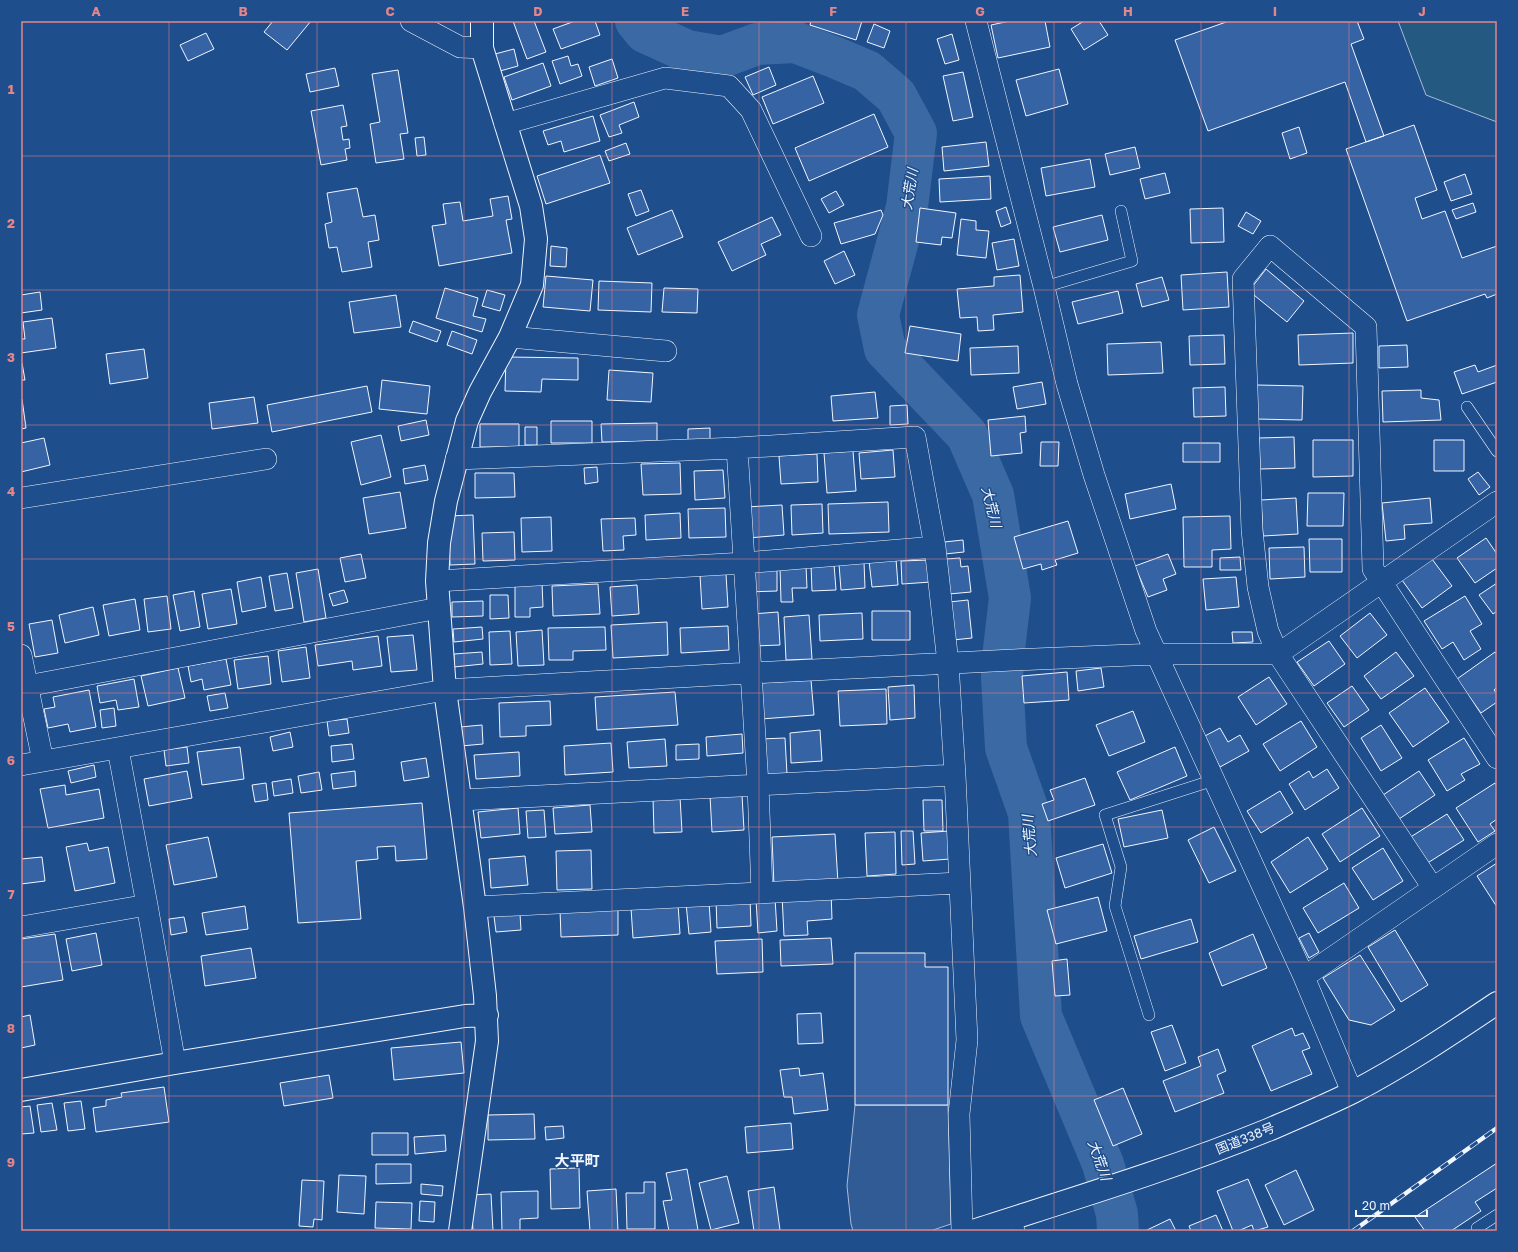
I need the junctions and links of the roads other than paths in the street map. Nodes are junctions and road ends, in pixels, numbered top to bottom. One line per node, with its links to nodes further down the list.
1 (411, 21): 4 (street)
2 (482, 21): 4 (main road)
3 (976, 21): 8 (street)
4 (482, 48): 5 (main road)
5 (505, 124): 7 (street); 9 (main road)
6 (1121, 211): 8 (lane)
7 (811, 236)
8 (1044, 287): 23 (street)
9 (510, 336): 10 (street); 15 (main road)
10 (666, 351)
11 (1467, 407): 13 (lane)
12 (737, 448): 15 (street); 18 (street); 19 (street)
13 (1497, 451)
14 (266, 459): 16 (street)
15 (456, 459): 20 (main road)
16 (21, 498)
17 (1496, 504): 21 (street)
18 (935, 547): 19 (street); 26 (street)
19 (744, 562): 20 (street); 27 (street)
20 (437, 581): 22 (main road)
21 (1382, 582): 24 (street); 24 (street); 31 (street)
22 (439, 608): 28 (street); 29 (main road)
23 (1156, 654): 24 (street); 26 (street); 35 (street)
24 (1278, 654): 40 (street)
25 (21, 655): 28 (street)
26 (948, 663): 27 (street); 34 (street)
27 (750, 673): 29 (street); 36 (street)
28 (27, 686): 32 (street)
29 (445, 690): 30 (street); 37 (main road)
30 (118, 749): 32 (street); 42 (street)
31 (1497, 758)
32 (43, 761): 33 (street)
33 (21, 765)
34 (955, 775): 36 (street); 39 (street)
35 (1214, 780): 45 (street); 48 (lane)
36 (758, 785): 37 (street); 41 (street)
37 (460, 800): 43 (main road)
38 (1497, 844): 40 (street)
39 (959, 883): 41 (street); 55 (street)
40 (1433, 888): 45 (street)
41 (762, 893): 43 (street)
42 (147, 905): 44 (street); 49 (street)
43 (475, 907): 47 (main road)
44 (21, 927)
45 (1304, 977): 51 (street)
46 (1497, 1003): 51 (main road, 国道338号)
47 (487, 1015): 49 (main road); 54 (main road)
48 (1149, 1015)
49 (174, 1063): 50 (main road)
50 (21, 1090)
51 (1352, 1092): 53 (main road, 国道338号)
52 (1497, 1215): 57 (lane)
53 (1018, 1224): 56 (main road, 国道338号)
54 (460, 1231)
55 (962, 1231)
56 (973, 1231)
57 (1480, 1231)

